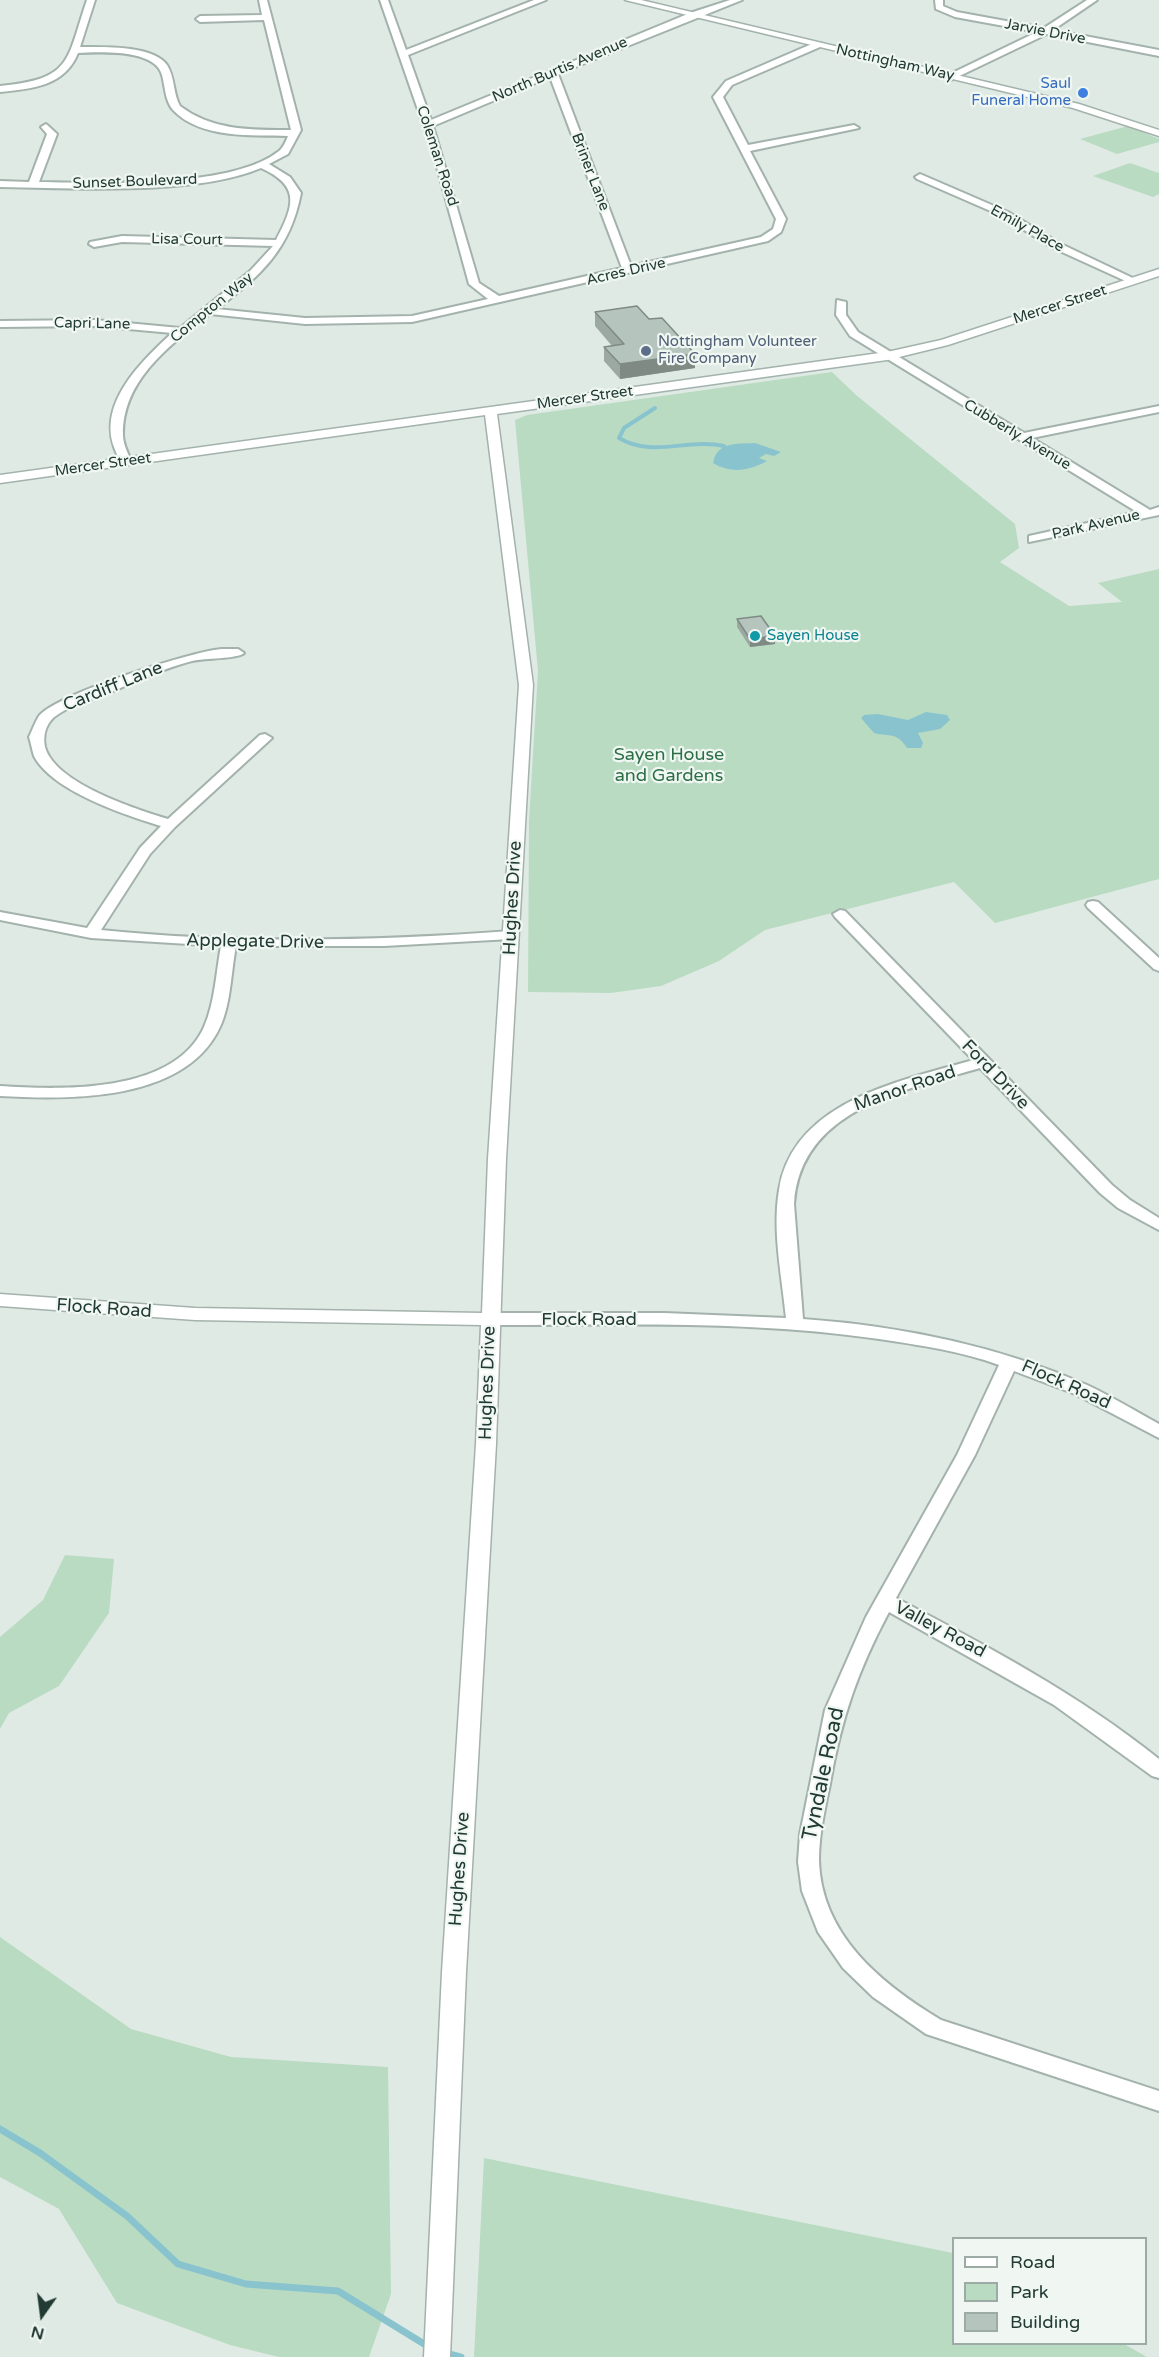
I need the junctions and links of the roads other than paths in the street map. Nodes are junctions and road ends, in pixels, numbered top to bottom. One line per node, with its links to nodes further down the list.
1 (91, 0): 14 (street)
2 (265, 0): 10 (street)
3 (384, 0): 16 (street, Coleman Road)
4 (542, 0): 16 (street)
5 (630, 0): 9 (street, Nottingham Way)
6 (738, 0): 9 (street, North Burtis Avenue)
7 (939, 0): 12 (street, Jarvie Drive)
8 (1093, 0): 12 (street)
9 (693, 15): 13 (street, Nottingham Way); 17 (street, North Burtis Avenue)
10 (267, 17): 11 (street); 23 (street)
11 (200, 20)
12 (1044, 32): 15 (street, Jarvie Drive); 18 (street)
13 (817, 45): 18 (street, Nottingham Way); 25 (street, Acres Drive)
14 (74, 50): 19 (street); 23 (street)
15 (1159, 53)
16 (402, 54): 20 (street, Coleman Road)
17 (553, 73): 20 (street, North Burtis Avenue); 32 (street, Briner Lane)
18 (951, 77): 24 (street, Nottingham Way)
19 (0, 89)
20 (428, 125): 35 (street, Coleman Road)
21 (46, 127): 29 (street)
22 (854, 128): 25 (street)
23 (296, 133): 26 (street, Sunset Boulevard)
24 (1159, 133)
25 (744, 149): 32 (street, Acres Drive)
26 (262, 165): 29 (street, Sunset Boulevard); 30 (street, Compton Way)
27 (920, 177): 34 (street, Emily Place)
28 (0, 184): 29 (street, Sunset Boulevard)
29 (33, 184)
30 (280, 243): 31 (street, Lisa Court); 37 (street, Compton Way)
31 (94, 244)
32 (628, 272): 35 (street, Acres Drive)
33 (1159, 272): 34 (street, Mercer Street)
34 (1134, 281): 40 (street, Mercer Street)
35 (499, 301): 37 (street, Acres Drive)
36 (841, 302): 40 (street, Cubberly Avenue)
37 (210, 310): 39 (street, Compton Way)
38 (0, 324): 39 (street, Capri Lane)
39 (183, 331): 44 (street, Compton Way)
40 (887, 356): 42 (street, Mercer Street); 43 (street, Cubberly Avenue)
41 (1159, 409): 43 (street)
42 (491, 412): 44 (street, Mercer Street); 55 (street, Hughes Drive)
43 (1021, 437): 46 (street, Cubberly Avenue)
44 (126, 462): 45 (street, Mercer Street)
45 (0, 479)
46 (1153, 512): 47 (street, Park Avenue)
47 (1034, 539)
48 (238, 653): 50 (street, Cardiff Lane)
49 (265, 738): 50 (street)
50 (170, 824): 54 (street)
51 (1093, 905): 57 (street)
52 (840, 914): 58 (street, Ford Drive)
53 (0, 916): 54 (street, Applegate Drive)
54 (91, 934): 56 (street, Applegate Drive)
55 (511, 934): 56 (street, Applegate Drive); 62 (street, Hughes Drive)
56 (229, 942): 59 (street)
57 (1159, 966)
58 (983, 1062): 60 (street, Ford Drive); 63 (street, Manor Road)
59 (0, 1091)
60 (1159, 1225)
61 (0, 1300): 62 (street, Flock Road)
62 (491, 1319): 63 (street, Flock Road); 69 (street, Hughes Drive)
63 (795, 1322): 64 (street, Flock Road)
64 (1010, 1361): 65 (street, Flock Road); 66 (street, Valley Road)
65 (1159, 1432)
66 (885, 1601): 67 (street, Valley Road); 68 (street, Tyndale Road)
67 (1159, 1770)
68 (1159, 2101)
69 (438, 2344)

